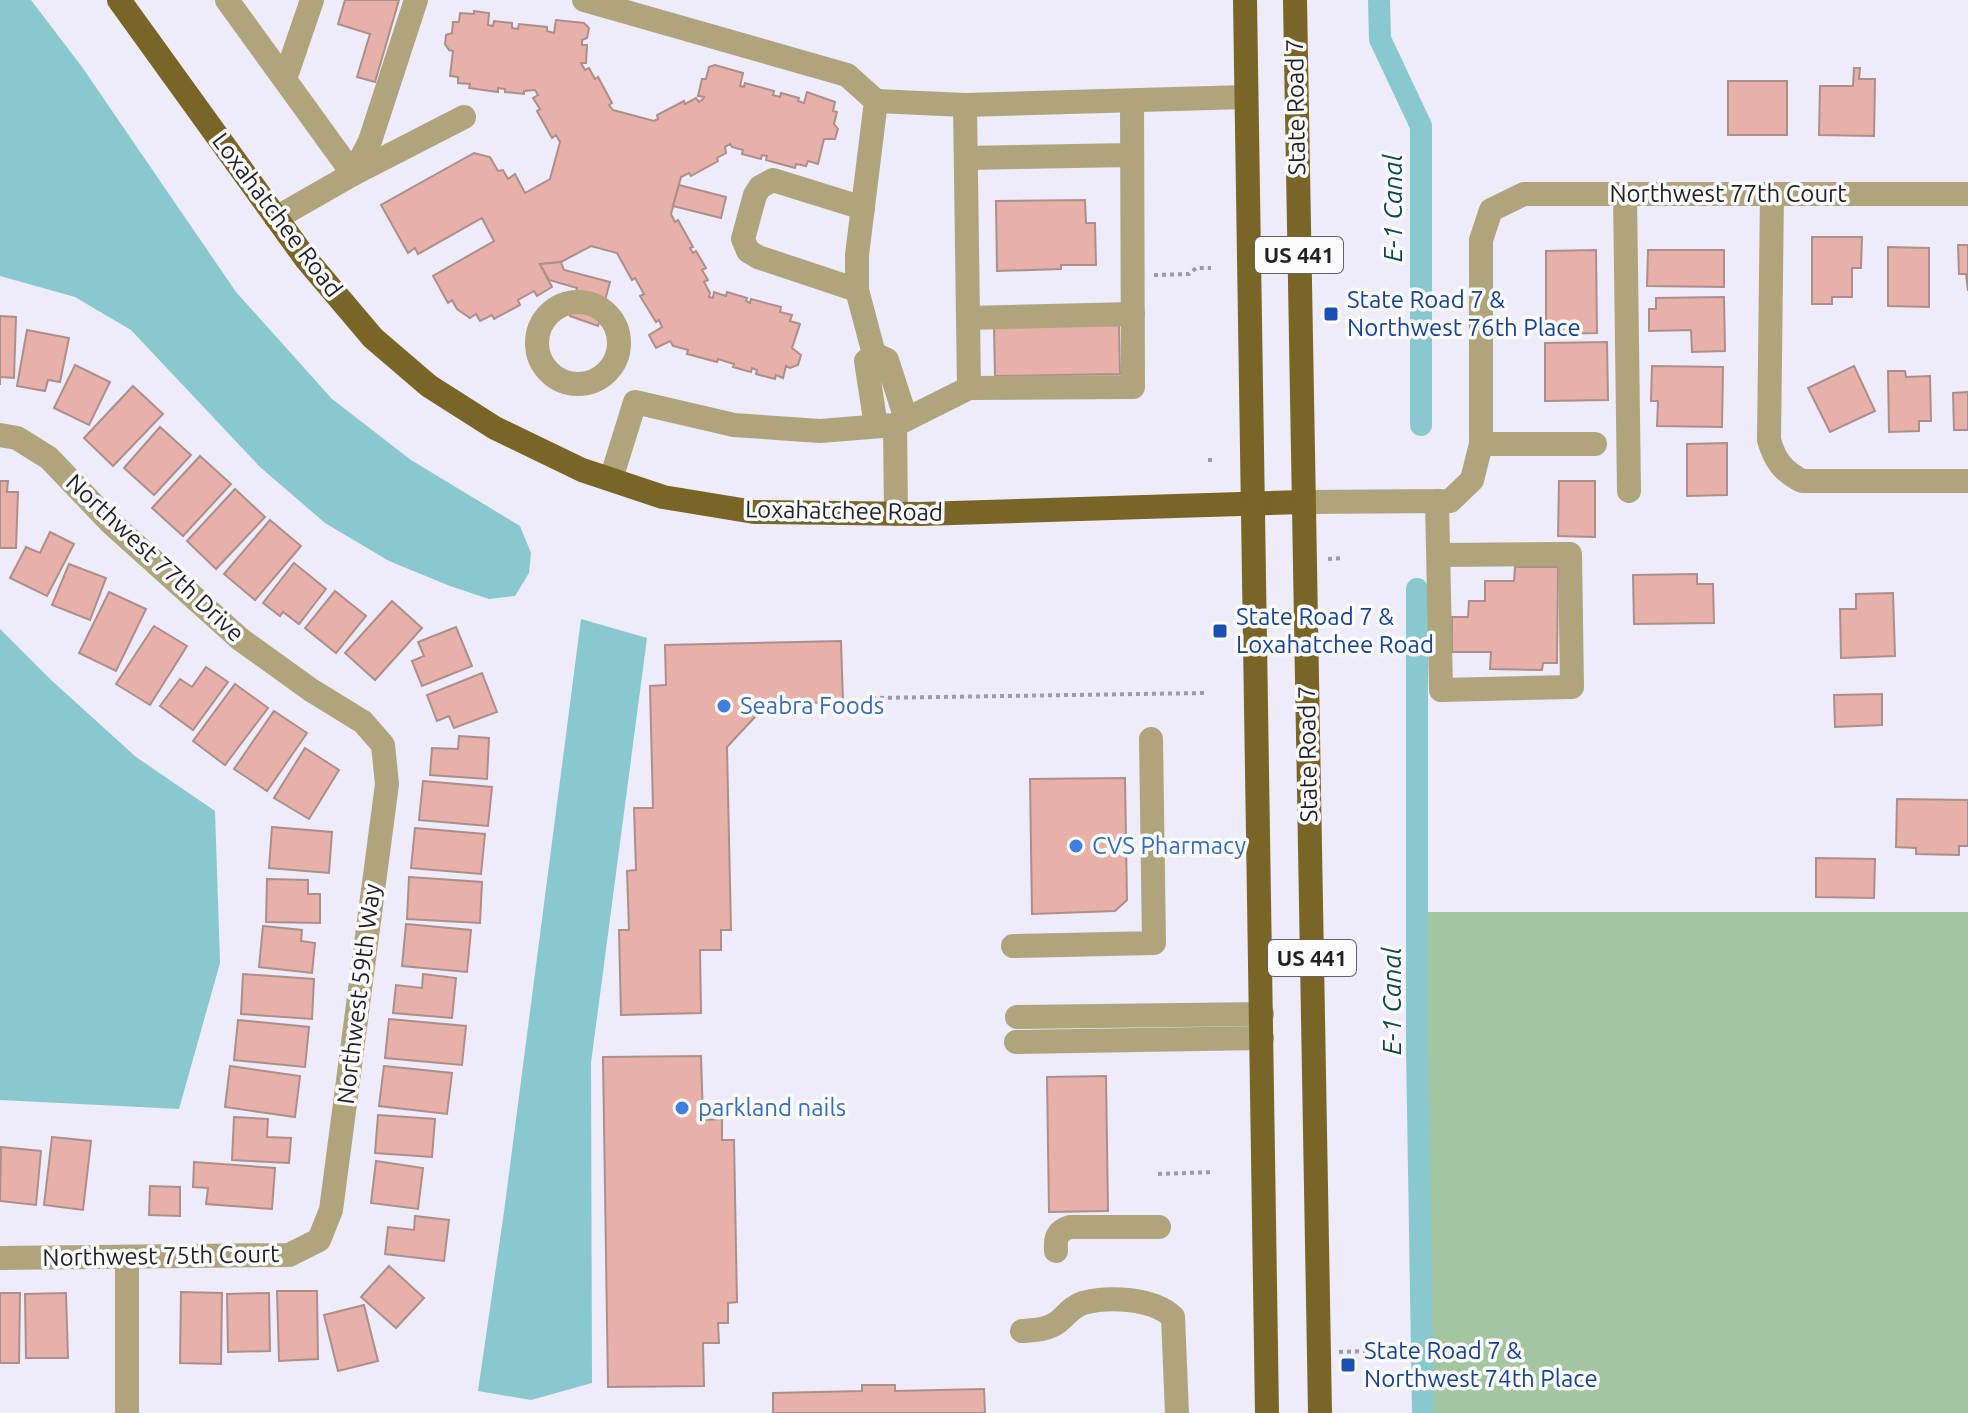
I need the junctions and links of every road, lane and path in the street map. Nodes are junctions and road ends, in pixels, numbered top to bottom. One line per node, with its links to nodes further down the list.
1 (119, 0): 21 (main road, Loxahatchee Road)
2 (227, 0): 8 (street)
3 (312, 0): 8 (street)
4 (416, 0): 16 (street)
5 (584, 0): 10 (street)
6 (1295, 4): 40 (main road, State Road 7 / US 441)
7 (1245, 5): 9 (main road, State Road 7 / US 441)
8 (285, 79): 16 (street)
9 (1246, 97): 11 (street); 41 (main road, State Road 7 / US 441)
10 (876, 101): 12 (street); 20 (street)
11 (1132, 102): 12 (street); 14 (street)
12 (965, 105): 15 (street)
13 (464, 117): 16 (street)
14 (1132, 155): 15 (street); 25 (street)
15 (966, 158): 26 (street)
16 (353, 174): 21 (street)
17 (1625, 194): 18 (street, Northwest 77th Court); 32 (street, Northwest 77th Court); 38 (street)
18 (1772, 194): 19 (street, Northwest 77th Court); 37 (street)
19 (1968, 194)
20 (863, 208): 24 (street); 24 (street)
21 (276, 218): 36 (main road, Loxahatchee Road)
22 (1211, 268): 23 (path)
23 (1148, 275)
24 (857, 290): 30 (street)
25 (1133, 314): 26 (street); 28 (street)
26 (968, 318): 28 (street)
27 (605, 375): 29 (street)
28 (969, 388): 30 (street)
29 (635, 402): 30 (street); 36 (street)
30 (893, 423): 42 (street)
31 (0, 435): 49 (street, Northwest 77th Drive)
32 (1481, 444): 33 (street); 39 (street)
33 (1595, 444)
34 (1208, 460): 35 (path)
35 (1215, 460)
36 (611, 479): 42 (main road, Loxahatchee Road)
37 (1968, 481)
38 (1629, 491)
39 (1437, 501): 40 (street); 43 (street)
40 (1303, 502): 41 (main road, Loxahatchee Road); 63 (main road, State Road 7 / US 441)
41 (1251, 504): 42 (main road, Loxahatchee Road); 52 (main road, State Road 7 / US 441)
42 (896, 514)
43 (1439, 555): 43 (street)
44 (1344, 558): 45 (path)
45 (1328, 559)
46 (1205, 693): 47 (path)
47 (872, 698)
48 (1151, 739): 50 (street)
49 (383, 745): 57 (street, Northwest 59th Way)
50 (1013, 946)
51 (1017, 1017): 52 (street)
52 (1262, 1026): 53 (street); 66 (main road, State Road 7 / US 441)
53 (1016, 1042)
54 (1214, 1172): 55 (path)
55 (1158, 1174)
56 (1159, 1227): 58 (street)
57 (319, 1240): 60 (street, Northwest 75th Court)
58 (1056, 1251)
59 (0, 1258): 60 (street, Northwest 75th Court)
60 (127, 1259): 65 (street)
61 (1022, 1331): 64 (street)
62 (1392, 1350): 63 (path)
63 (1319, 1352): 67 (main road, State Road 7 / US 441)
64 (1176, 1407)
65 (127, 1413)
66 (1267, 1413)
67 (1320, 1413)

